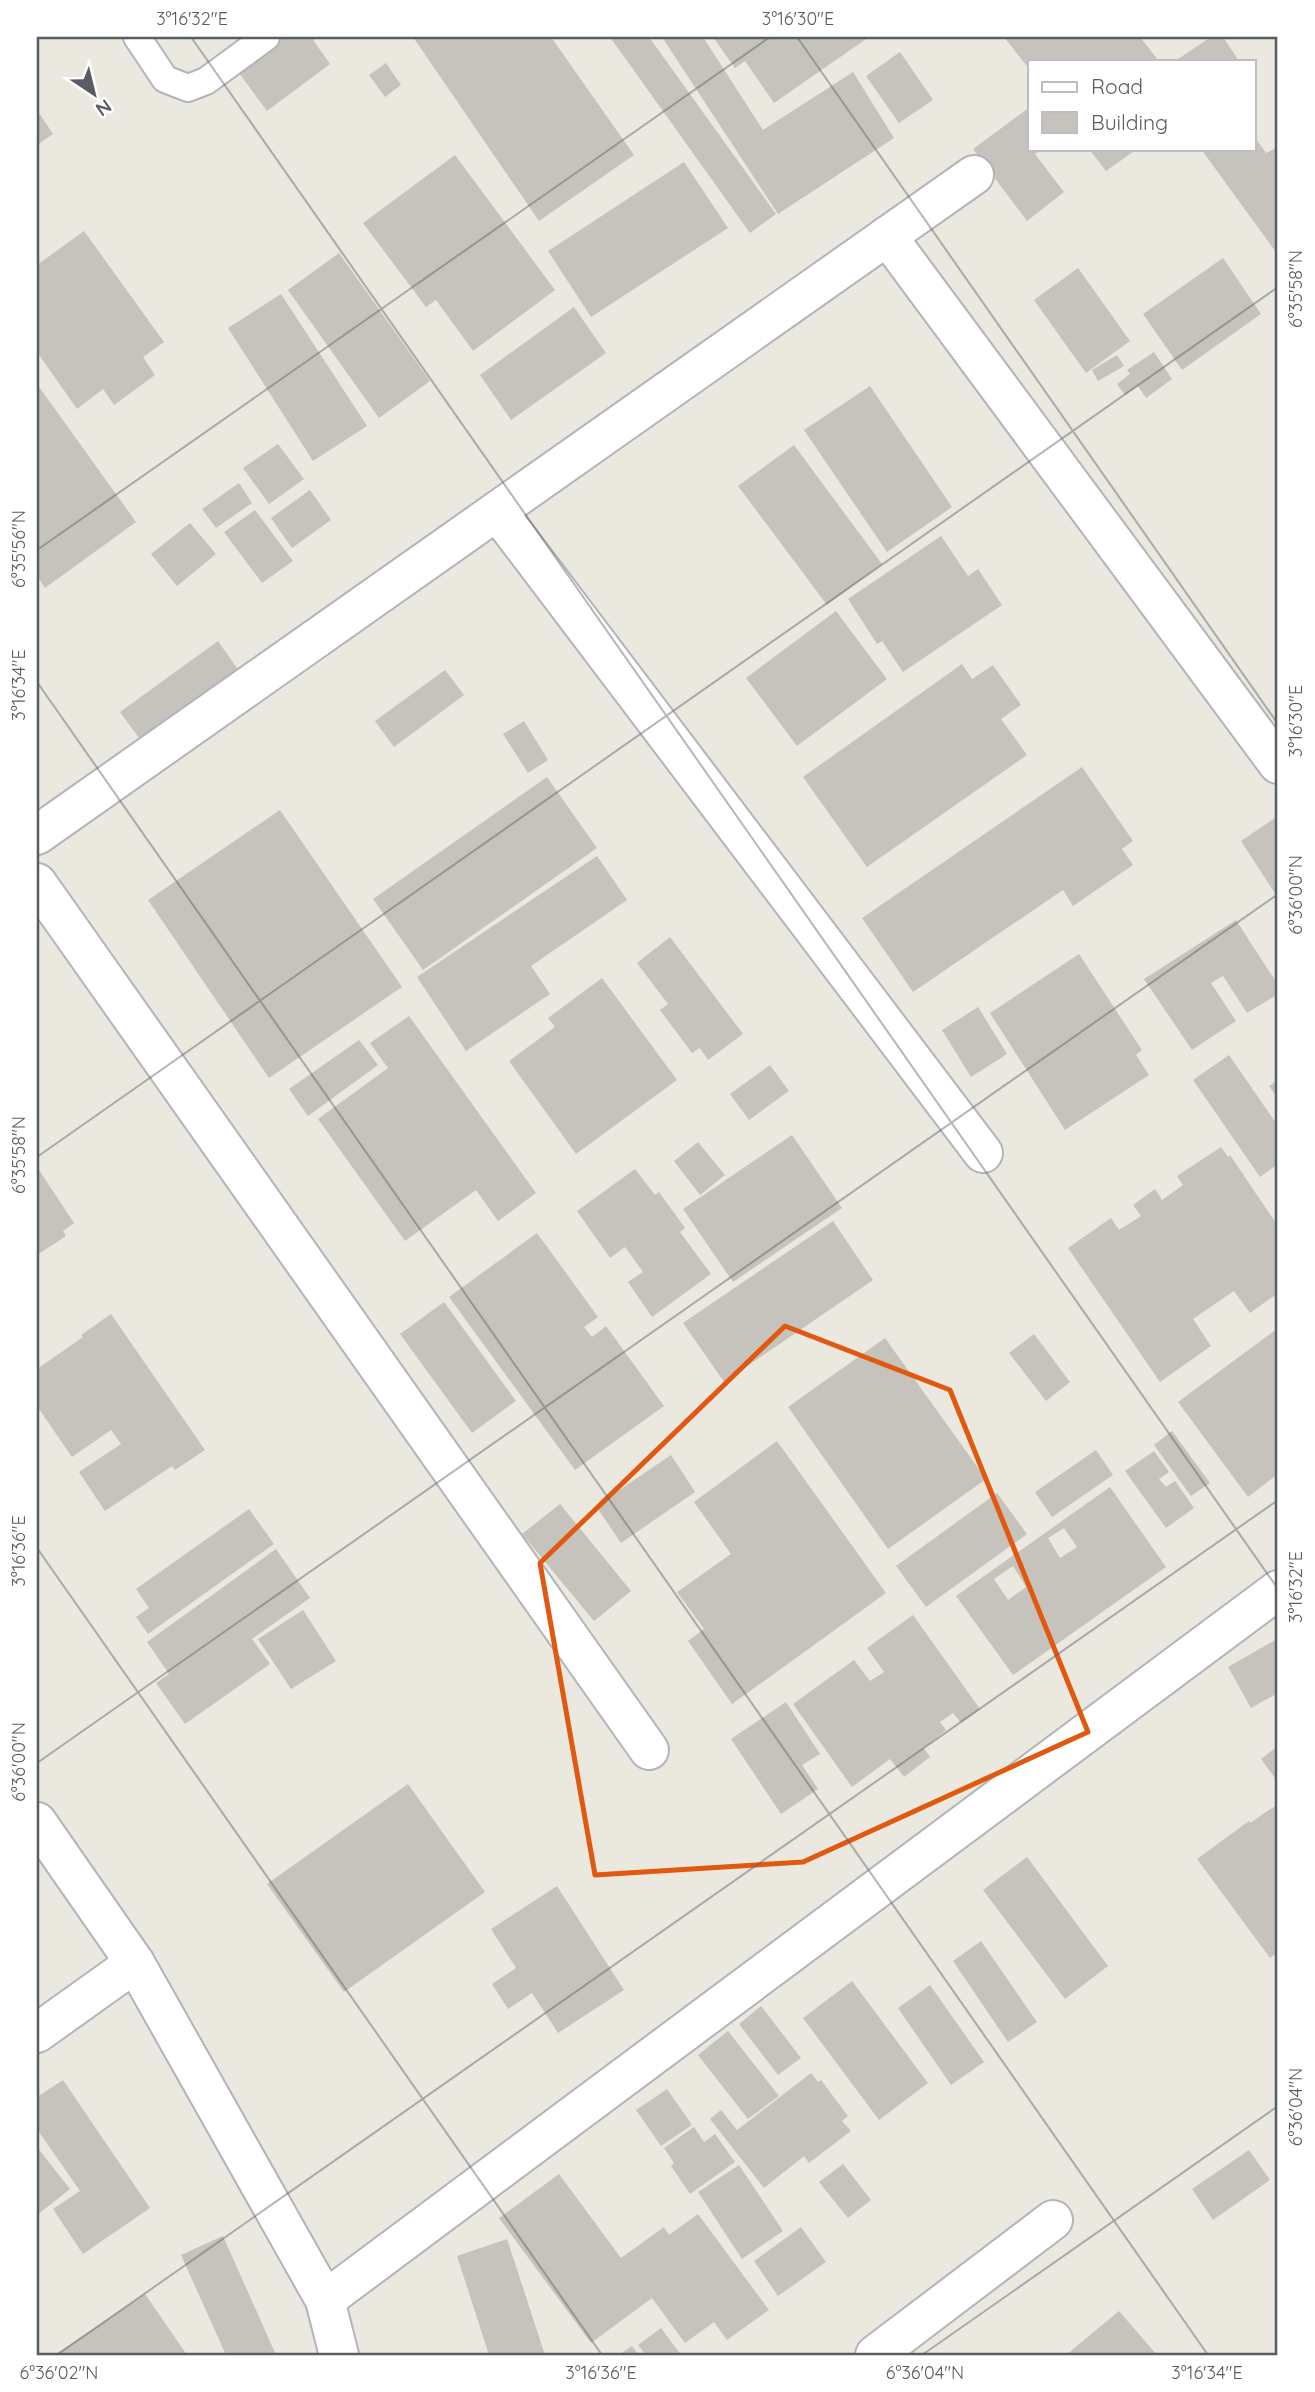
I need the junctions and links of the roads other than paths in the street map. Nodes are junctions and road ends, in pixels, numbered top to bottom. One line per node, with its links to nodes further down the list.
1 (137, 37): 2 (lane)
2 (266, 37)
3 (974, 175): 4 (street)
4 (887, 236): 5 (street); 6 (street)
5 (496, 511): 7 (street); 9 (street)
6 (1278, 764)
7 (37, 835)
8 (37, 883): 11 (street)
9 (983, 1153)
10 (1278, 1590): 16 (street)
11 (649, 1750)
12 (37, 1822): 13 (street)
13 (135, 1963): 14 (street); 16 (street)
14 (37, 2034)
15 (1053, 2220): 18 (street)
16 (325, 2300): 17 (street)
17 (339, 2355)
18 (875, 2355)

